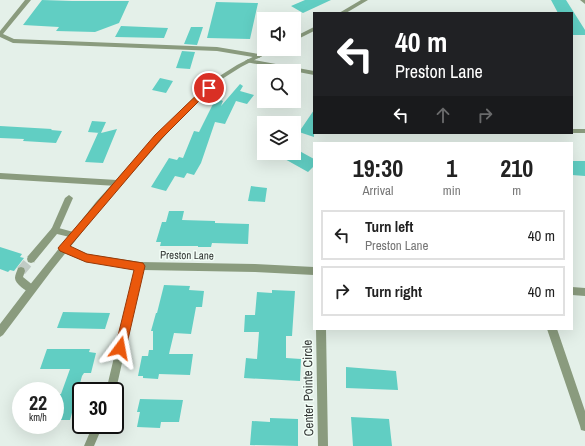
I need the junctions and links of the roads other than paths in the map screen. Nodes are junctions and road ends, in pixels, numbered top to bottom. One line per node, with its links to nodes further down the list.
1 (28, 0): 6 (street)
2 (365, 0): 3 (street)
3 (344, 12)
4 (313, 28): 5 (street)
5 (301, 34)
6 (257, 56)
7 (259, 56): 8 (street)
8 (248, 61): 9 (street); 13 (street)
9 (313, 73)
10 (573, 131): 11 (street)
11 (585, 131)
12 (0, 176): 13 (street)
13 (117, 183): 16 (street)
14 (69, 198): 15 (street)
15 (55, 230): 16 (street); 18 (street)
16 (74, 235): 17 (street)
17 (63, 248): 19 (street, Preston Lane); 22 (street)
18 (31, 259)
19 (140, 266): 21 (street, Preston Lane); 28 (street)
20 (21, 271): 22 (street)
21 (313, 271)
22 (32, 289): 27 (street)
23 (573, 292): 24 (street)
24 (585, 292)
25 (321, 330): 32 (street, Center Pointe Circle)
26 (552, 330): 29 (street)
27 (0, 332)
28 (112, 382)
29 (585, 426)
30 (94, 434): 31 (street)
31 (89, 446)
32 (323, 446)

